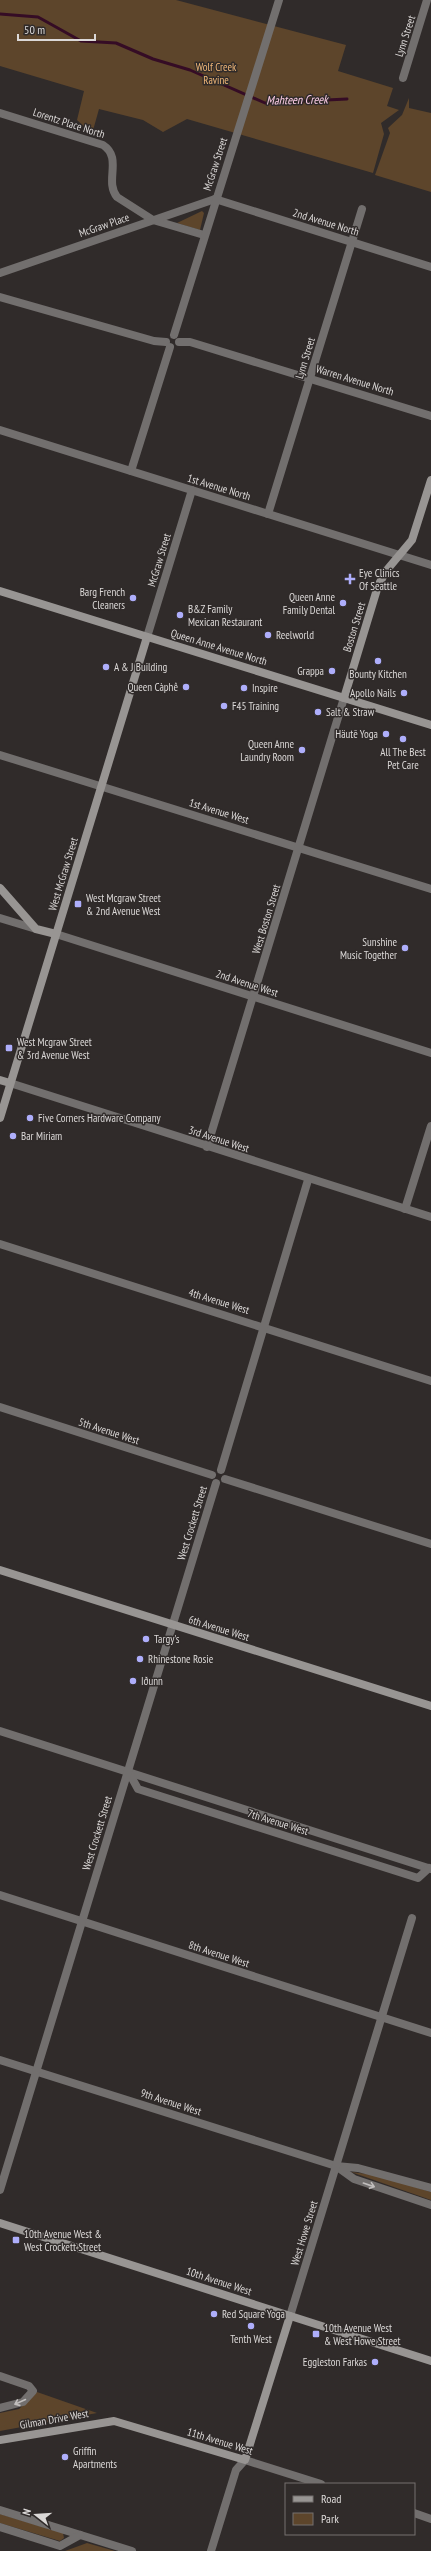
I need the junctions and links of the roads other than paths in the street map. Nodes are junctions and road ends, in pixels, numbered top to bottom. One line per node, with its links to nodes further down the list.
1 (279, 0): 5 (street, McGraw Street)
2 (427, 0): 3 (street, Lynn Street)
3 (403, 78)
4 (0, 113): 7 (street, Lorentz Place North)
5 (215, 199): 7 (street, McGraw Place); 8 (street, McGraw Street); 9 (street, 2nd Avenue North)
6 (362, 209): 9 (street, Lynn Street)
7 (153, 220): 8 (street); 11 (street, McGraw Place)
8 (204, 235): 13 (street, McGraw Street)
9 (352, 242): 10 (street, 2nd Avenue North); 15 (street, Lynn Street)
10 (431, 267)
11 (0, 272)
12 (0, 297): 14 (street)
13 (177, 338): 14 (street); 15 (street, Warren Avenue North)
14 (168, 344): 18 (street)
15 (310, 378): 16 (street, Warren Avenue North); 21 (street, Lynn Street)
16 (431, 416)
17 (0, 430): 18 (street, 1st Avenue North)
18 (131, 471): 20 (street, 1st Avenue North)
19 (431, 480): 22 (street, Boston Street)
20 (192, 490): 21 (street, 1st Avenue North); 25 (street, McGraw Street)
21 (268, 514): 22 (street, 1st Avenue North)
22 (400, 555): 23 (street, 1st Avenue North); 26 (street, Boston Street)
23 (431, 565)
24 (0, 591): 25 (street, Queen Anne Avenue North)
25 (147, 637): 26 (street, Queen Anne Avenue North); 29 (street, West McGraw Street)
26 (344, 698): 27 (street, Queen Anne Avenue North); 30 (street, West Boston Street)
27 (431, 725)
28 (0, 755): 29 (street, 1st Avenue West)
29 (101, 786): 30 (street, 1st Avenue West); 35 (street, West McGraw Street)
30 (299, 848): 32 (street, 1st Avenue West); 36 (street, West Boston Street)
31 (0, 888): 34 (street)
32 (431, 889)
33 (0, 918): 34 (street)
34 (36, 929): 35 (street)
35 (56, 934): 36 (street, 2nd Avenue West); 39 (street, West McGraw Street)
36 (253, 996): 37 (street, 2nd Avenue West); 43 (street, West Boston Street)
37 (431, 1053)
38 (0, 1080): 39 (street, 3rd Avenue West)
39 (10, 1084): 40 (street, West McGraw Street); 43 (street, 3rd Avenue West)
40 (1, 1110): 41 (street, West McGraw Street)
41 (0, 1118)
42 (431, 1126): 45 (street)
43 (207, 1146): 44 (street, 3rd Avenue West)
44 (308, 1180): 45 (street, 3rd Avenue West); 48 (street)
45 (406, 1209): 46 (street, 3rd Avenue West)
46 (431, 1217)
47 (0, 1244): 48 (street, 4th Avenue West)
48 (264, 1327): 49 (street, 4th Avenue West); 51 (street)
49 (431, 1380)
50 (0, 1407): 52 (street, 5th Avenue West)
51 (221, 1470): 52 (street); 53 (street)
52 (212, 1475): 54 (street)
53 (225, 1479): 54 (street); 55 (street)
54 (216, 1483): 57 (street, West Crockett Street)
55 (431, 1544)
56 (0, 1570): 57 (street, 6th Avenue West)
57 (172, 1625): 58 (street, 6th Avenue West); 60 (street, West Crockett Street)
58 (431, 1706)
59 (0, 1731): 60 (street, 7th Avenue West)
60 (128, 1771): 61 (street, 7th Avenue West); 61 (street, 7th Avenue West); 64 (street, West Crockett Street)
61 (430, 1866)
62 (0, 1895): 64 (street, 8th Avenue West)
63 (412, 1918): 65 (street, West Howe Street)
64 (82, 1922): 65 (street, 8th Avenue West); 68 (street, West Crockett Street)
65 (382, 2018): 66 (street, 8th Avenue West); 69 (street, West Howe Street)
66 (431, 2033)
67 (0, 2060): 68 (street, 9th Avenue West)
68 (36, 2071): 69 (street, 9th Avenue West); 71 (street, West Crockett Street)
69 (336, 2166): 70 (street, 9th Avenue West); 72 (street, 9th Avenue West, one-way to 72); 74 (street, West Howe Street)
70 (431, 2188)
71 (0, 2190)
72 (431, 2205)
73 (0, 2223): 74 (street, 10th Avenue West)
74 (290, 2316): 75 (street, 10th Avenue West); 80 (street, West Howe Street)
75 (431, 2361)
76 (0, 2376): 77 (street, Gilman Drive West, one-way to 77)
77 (0, 2408)
78 (112, 2421): 79 (street, Gilman Drive West); 80 (street, 11th Avenue West)
79 (0, 2440)
80 (245, 2460): 81 (street, 11th Avenue West); 88 (street, West Howe Street)
81 (318, 2483)
82 (0, 2510): 86 (street)
83 (415, 2514): 84 (street)
84 (431, 2519)
85 (0, 2528): 86 (street)
86 (80, 2536): 87 (street)
87 (132, 2551)
88 (211, 2551)

